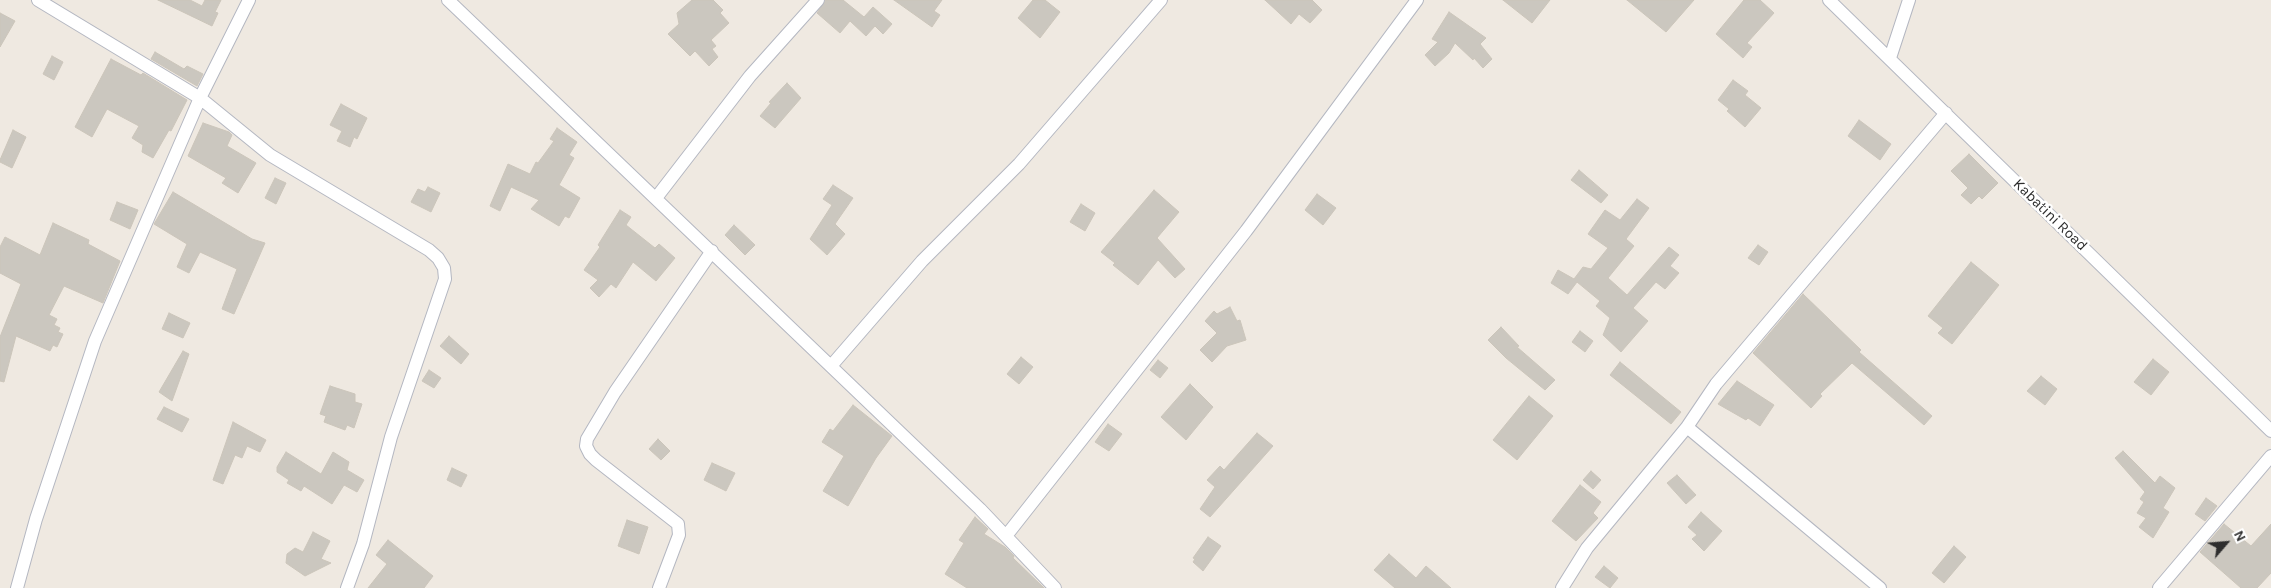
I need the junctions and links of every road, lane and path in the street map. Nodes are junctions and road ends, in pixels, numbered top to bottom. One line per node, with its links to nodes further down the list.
1 (38, 0): 10 (street)
2 (249, 0): 10 (street)
3 (448, 0): 12 (street)
4 (818, 0): 12 (street)
5 (1161, 0): 14 (street)
6 (1417, 0): 18 (street)
7 (1829, 0): 9 (street, Kabatini Road)
8 (1909, 0): 9 (street)
9 (1890, 58): 11 (street, Kabatini Road)
10 (200, 98): 19 (street); 20 (street)
11 (1946, 113): 15 (street); 16 (street, Kabatini Road)
12 (656, 198): 13 (street)
13 (712, 251): 14 (street); 21 (street)
14 (832, 366): 18 (street)
15 (1687, 427): 23 (street); 24 (street)
16 (2271, 431)
17 (2271, 456): 25 (street)
18 (1006, 536): 22 (street)
19 (17, 588)
20 (347, 588)
21 (659, 588)
22 (1055, 588)
23 (1562, 588)
24 (1880, 588)
25 (2160, 588)

